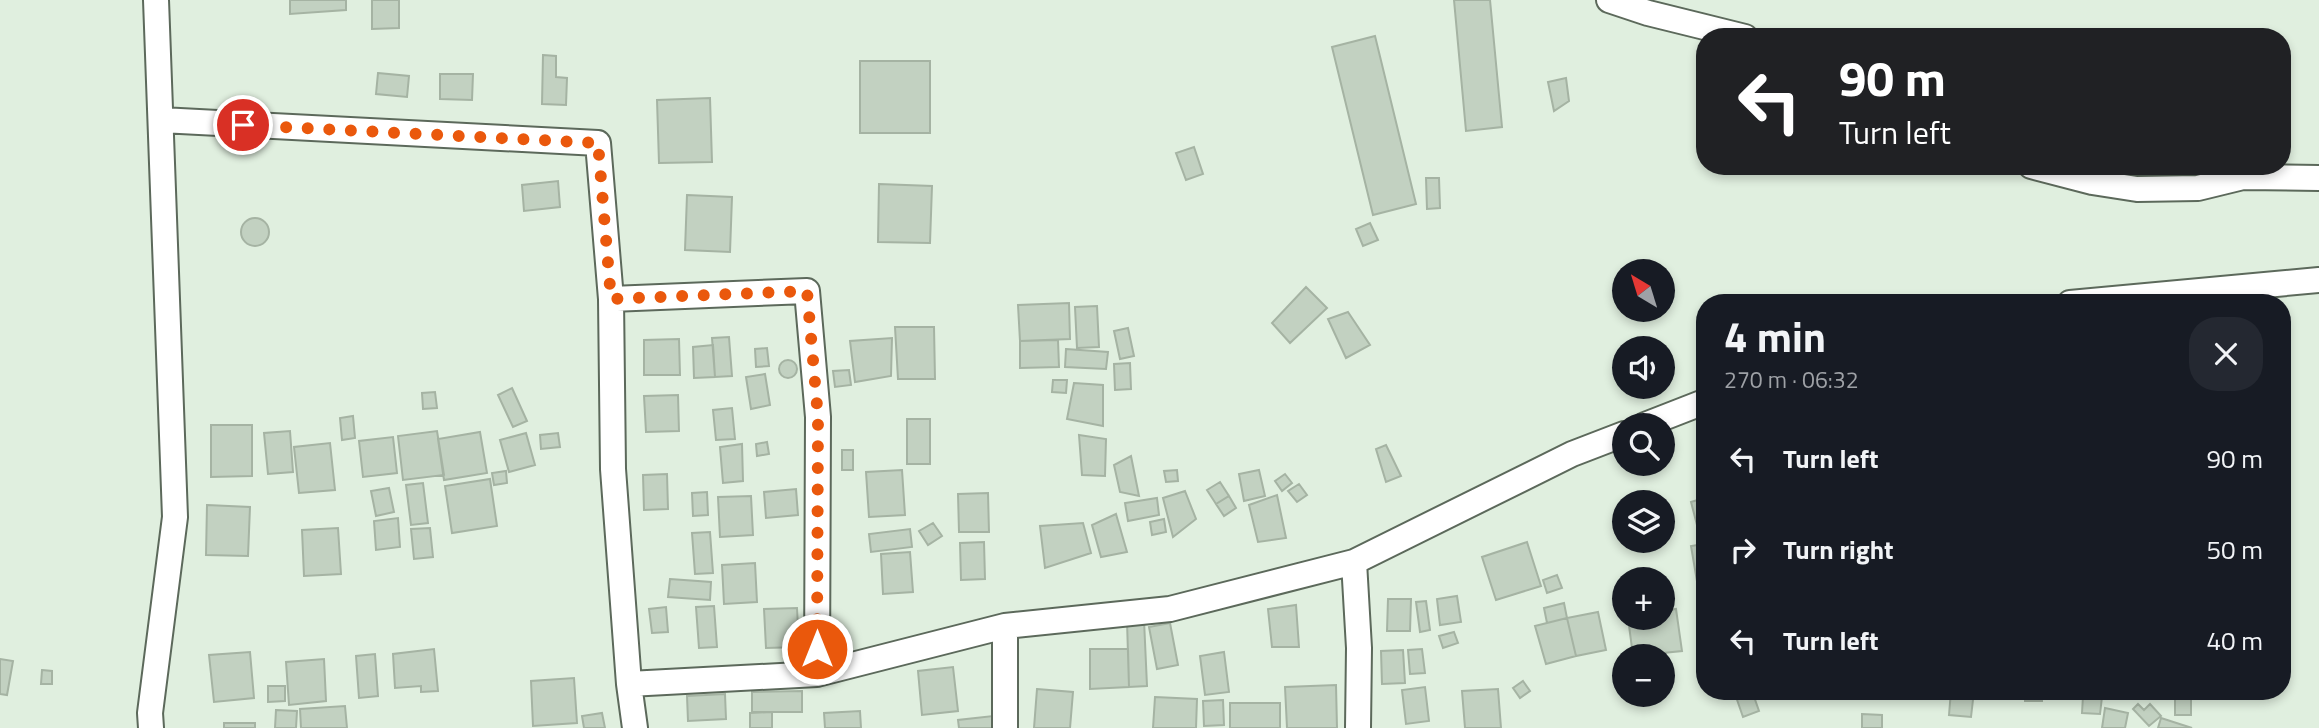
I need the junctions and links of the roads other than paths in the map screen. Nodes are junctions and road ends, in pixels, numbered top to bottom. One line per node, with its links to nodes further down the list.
1 (156, 0): 4 (street)
2 (1609, 0): 3 (street)
3 (1709, 28)
4 (161, 120): 9 (street); 17 (street)
5 (2065, 175): 6 (street)
6 (2319, 178)
7 (2319, 279): 8 (street)
8 (2163, 294)
9 (611, 299): 15 (street); 16 (street)
10 (1696, 405): 11 (street)
11 (1675, 413)
12 (1612, 439): 13 (street)
13 (1354, 562): 14 (street); 20 (street)
14 (1005, 626): 15 (street); 19 (street)
15 (817, 674): 16 (street)
16 (629, 684): 18 (street)
17 (150, 728)
18 (635, 728)
19 (1005, 728)
20 (1358, 728)

